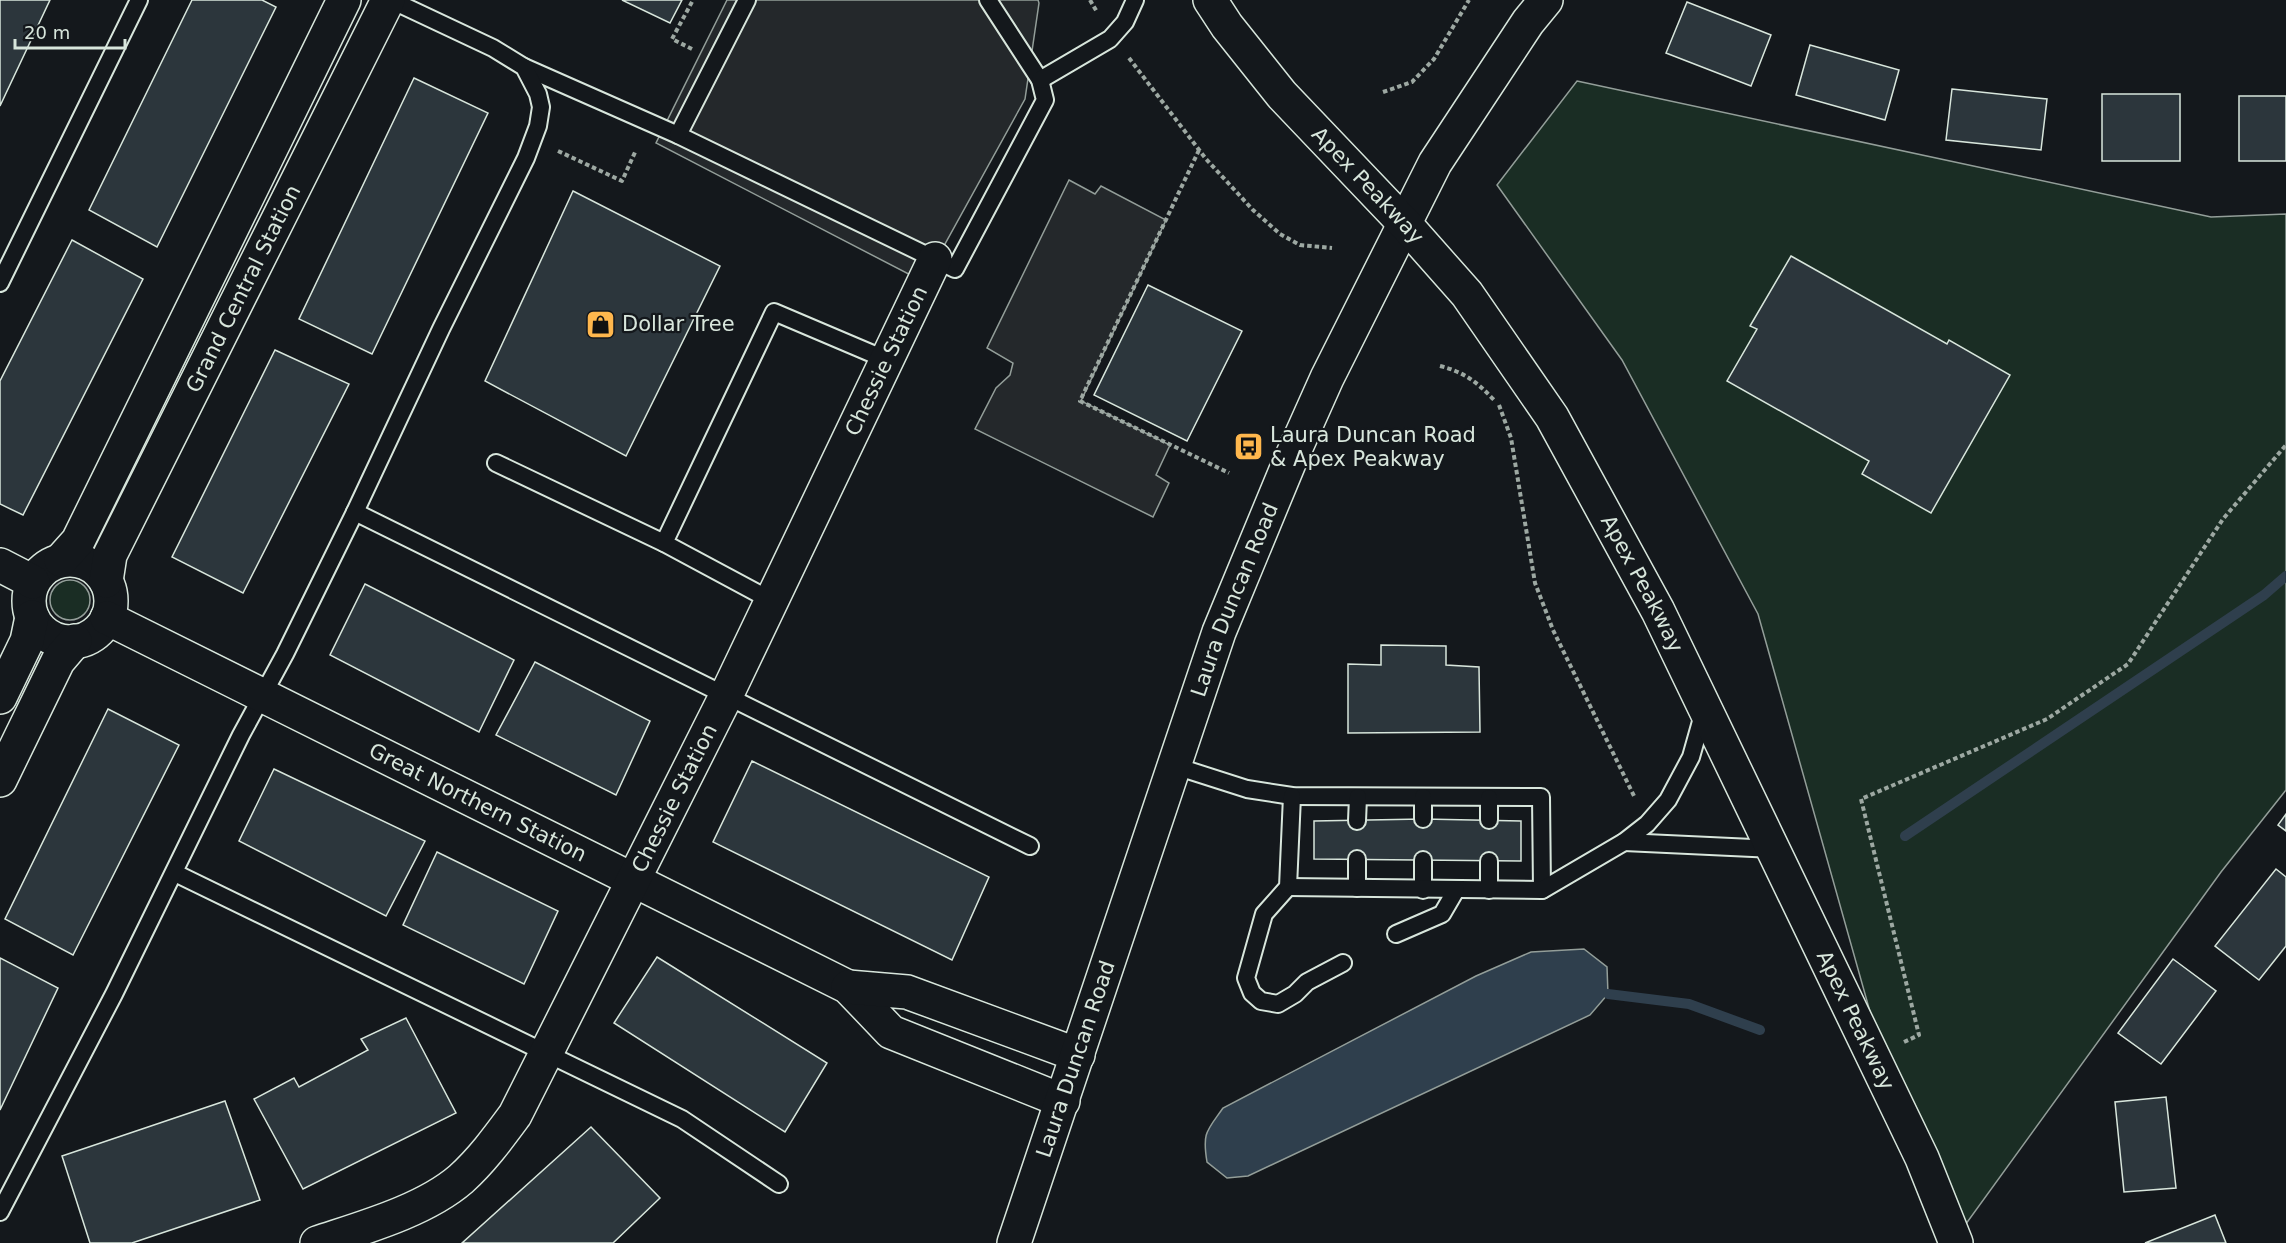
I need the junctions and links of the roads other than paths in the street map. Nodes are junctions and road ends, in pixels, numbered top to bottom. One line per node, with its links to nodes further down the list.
1 (139, 0): 14 (lane)
2 (344, 0): 19 (street, Grand Central Station)
3 (389, 0): 9 (lane); 21 (street, Grand Central Station)
4 (747, 0): 11 (lane)
5 (988, 0): 10 (lane)
6 (1135, 0): 10 (lane)
7 (1210, 0): 12 (street, Apex Peakway)
8 (1546, 0): 12 (street, Laura Duncan Road)
9 (524, 67): 11 (lane); 17 (lane)
10 (1040, 80): 13 (lane)
11 (678, 135): 13 (lane)
12 (1405, 224): 30 (street, Apex Peakway); 31 (street, Laura Duncan Road)
13 (935, 259): 15 (street, Chessie Station)
14 (0, 283)
15 (887, 360): 18 (lane); 23 (street, Chessie Station)
16 (496, 463): 18 (lane)
17 (355, 512): 27 (lane); 28 (lane)
18 (664, 543): 23 (lane)
19 (61, 560): 21 (street); 22 (street)
20 (0, 565): 22 (street)
21 (106, 581): 25 (street)
22 (33, 582): 24 (street)
23 (771, 601): 28 (street, Chessie Station)
24 (32, 617): 26 (street); 29 (street)
25 (107, 618): 26 (street); 27 (street, Great Northern Station)
26 (75, 641): 32 (street)
27 (262, 694): 46 (lane); 47 (street, Great Northern Station)
28 (726, 696): 41 (lane); 47 (street, Chessie Station)
29 (0, 697)
30 (1705, 707): 40 (lane); 42 (street, Apex Peakway)
31 (1175, 766): 33 (lane); 58 (street, Laura Duncan Road)
32 (0, 780)
33 (1292, 796): 34 (lane); 48 (lane)
34 (1358, 796): 35 (lane); 39 (lane)
35 (1423, 797): 36 (lane); 37 (lane)
36 (1490, 798): 38 (lane); 53 (lane)
37 (1423, 819)
38 (1490, 820)
39 (1357, 821)
40 (1624, 842): 42 (lane); 53 (lane)
41 (1030, 846)
42 (1774, 849): 64 (street, Apex Peakway)
43 (1357, 859): 49 (lane)
44 (1423, 860): 50 (lane)
45 (1490, 861): 52 (lane)
46 (175, 873): 57 (lane); 61 (lane)
47 (634, 879): 56 (street, Great Northern Station); 57 (street, Chessie Station)
48 (1288, 887): 49 (lane); 55 (lane)
49 (1357, 888): 50 (lane)
50 (1423, 890): 51 (lane)
51 (1456, 890): 52 (lane); 54 (lane)
52 (1489, 890): 53 (lane)
53 (1542, 890)
54 (1396, 934)
55 (1343, 963)
56 (848, 987): 58 (street, Great Northern Station); 59 (street, Great Northern Station)
57 (548, 1053): 60 (lane); 62 (street, Chessie Station)
58 (1078, 1055): 59 (street, Laura Duncan Road)
59 (1063, 1101): 63 (street, Laura Duncan Road)
60 (779, 1184)
61 (0, 1212)
62 (316, 1243)
63 (1014, 1243)
64 (1956, 1243)

